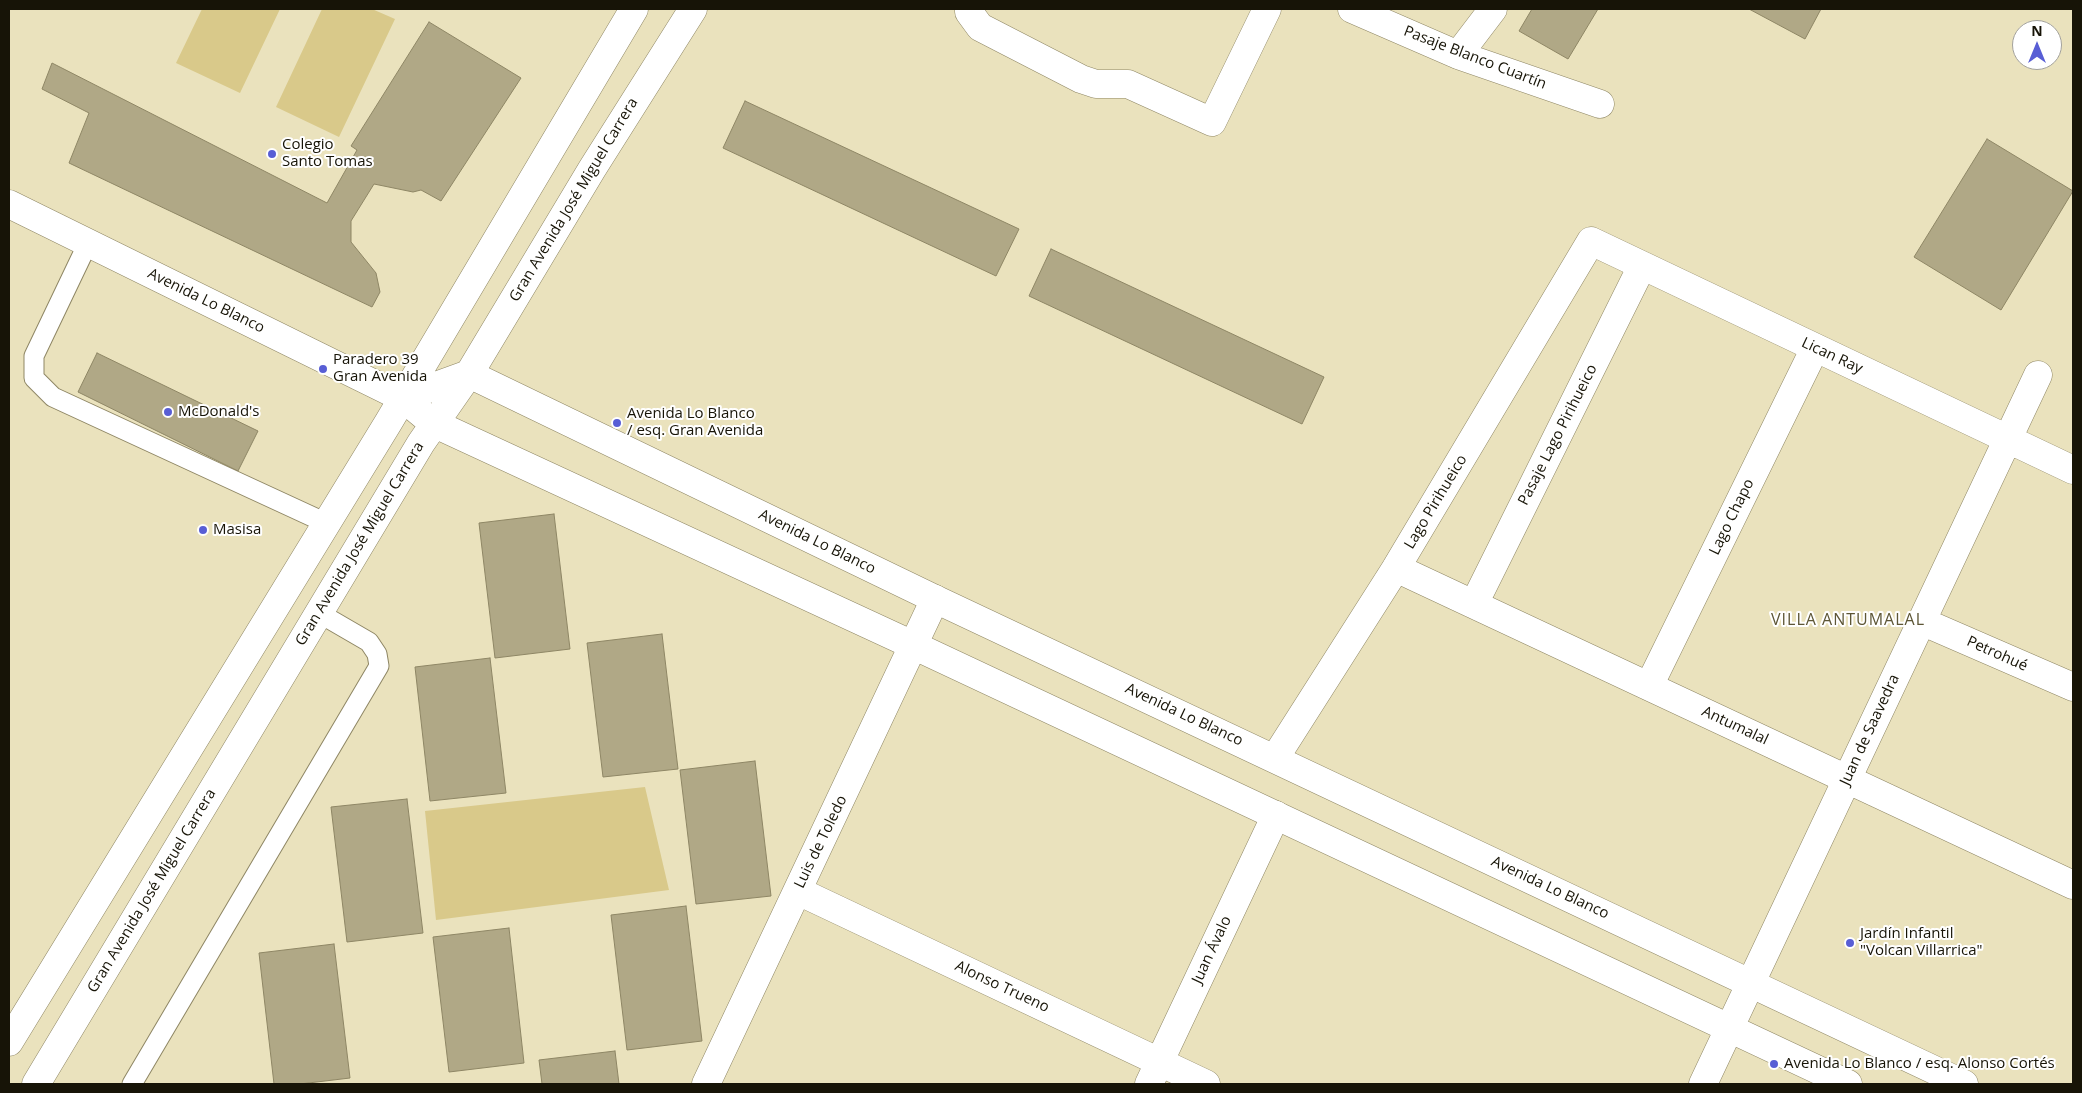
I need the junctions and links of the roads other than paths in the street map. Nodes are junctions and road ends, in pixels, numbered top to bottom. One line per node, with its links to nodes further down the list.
1 (634, 9): 16 (main road)
2 (693, 9): 14 (main road, Gran Avenida José Miguel Carrera)
3 (969, 9): 4 (main road)
4 (1267, 9)
5 (1352, 9): 7 (main road, Pasaje Blanco Cuartín)
6 (1493, 9): 7 (main road)
7 (1458, 55): 8 (main road, Pasaje Blanco Cuartín)
8 (1600, 104)
9 (9, 204): 11 (main road, Avenida Lo Blanco)
10 (1591, 241): 12 (main road, Lican Ray); 21 (main road, Lago Pirihueico)
11 (88, 243): 16 (main road, Avenida Lo Blanco); 20 (lane)
12 (1642, 266): 13 (main road, Lican Ray); 23 (main road, Pasaje Lago Pirihueico)
13 (1815, 348): 18 (main road, Lican Ray); 27 (main road, Lago Chapo)
14 (469, 374): 16 (main road); 17 (main road, Gran Avenida José Miguel Carrera); 22 (main road, Avenida Lo Blanco)
15 (2038, 375): 18 (main road, Juan de Saavedra)
16 (403, 398): 17 (main road, Avenida Lo Blanco); 20 (main road)
17 (433, 423): 24 (main road, Gran Avenida José Miguel Carrera); 26 (main road, Avenida Lo Blanco)
18 (2008, 439): 19 (main road, Lican Ray); 25 (main road, Juan de Saavedra)
19 (2073, 470)
20 (326, 524): 36 (main road)
21 (1396, 568): 23 (main road, Antumalal); 29 (main road, Lago Pirihueico)
22 (935, 599): 26 (main road, Luis de Toledo); 29 (main road, Avenida Lo Blanco)
23 (1474, 604): 27 (main road, Antumalal)
24 (319, 613): 38 (main road, Gran Avenida José Miguel Carrera); 39 (lane)
25 (1921, 621): 28 (main road, Petrohué); 30 (main road, Juan de Saavedra)
26 (914, 646): 31 (main road, Avenida Lo Blanco); 33 (main road, Luis de Toledo)
27 (1649, 686): 30 (main road, Antumalal)
28 (2073, 688)
29 (1275, 758): 34 (main road, Avenida Lo Blanco)
30 (1847, 779): 32 (main road, Antumalal); 34 (main road, Juan de Saavedra)
31 (1276, 815): 35 (main road, Avenida Lo Blanco); 37 (main road, Juan Ávalo)
32 (2073, 885)
33 (798, 891): 37 (main road, Alonso Trueno); 40 (main road, Luis de Toledo)
34 (1750, 984): 35 (main road, Juan de Saavedra); 44 (main road, Avenida Lo Blanco)
35 (1729, 1028): 42 (main road, Juan de Saavedra); 43 (main road, Avenida Lo Blanco)
36 (9, 1042)
37 (1154, 1073): 41 (main road, Alonso Trueno)
38 (36, 1084)
39 (132, 1084)
40 (706, 1084)
41 (1206, 1084)
42 (1703, 1084)
43 (1848, 1084)
44 (1964, 1084)

